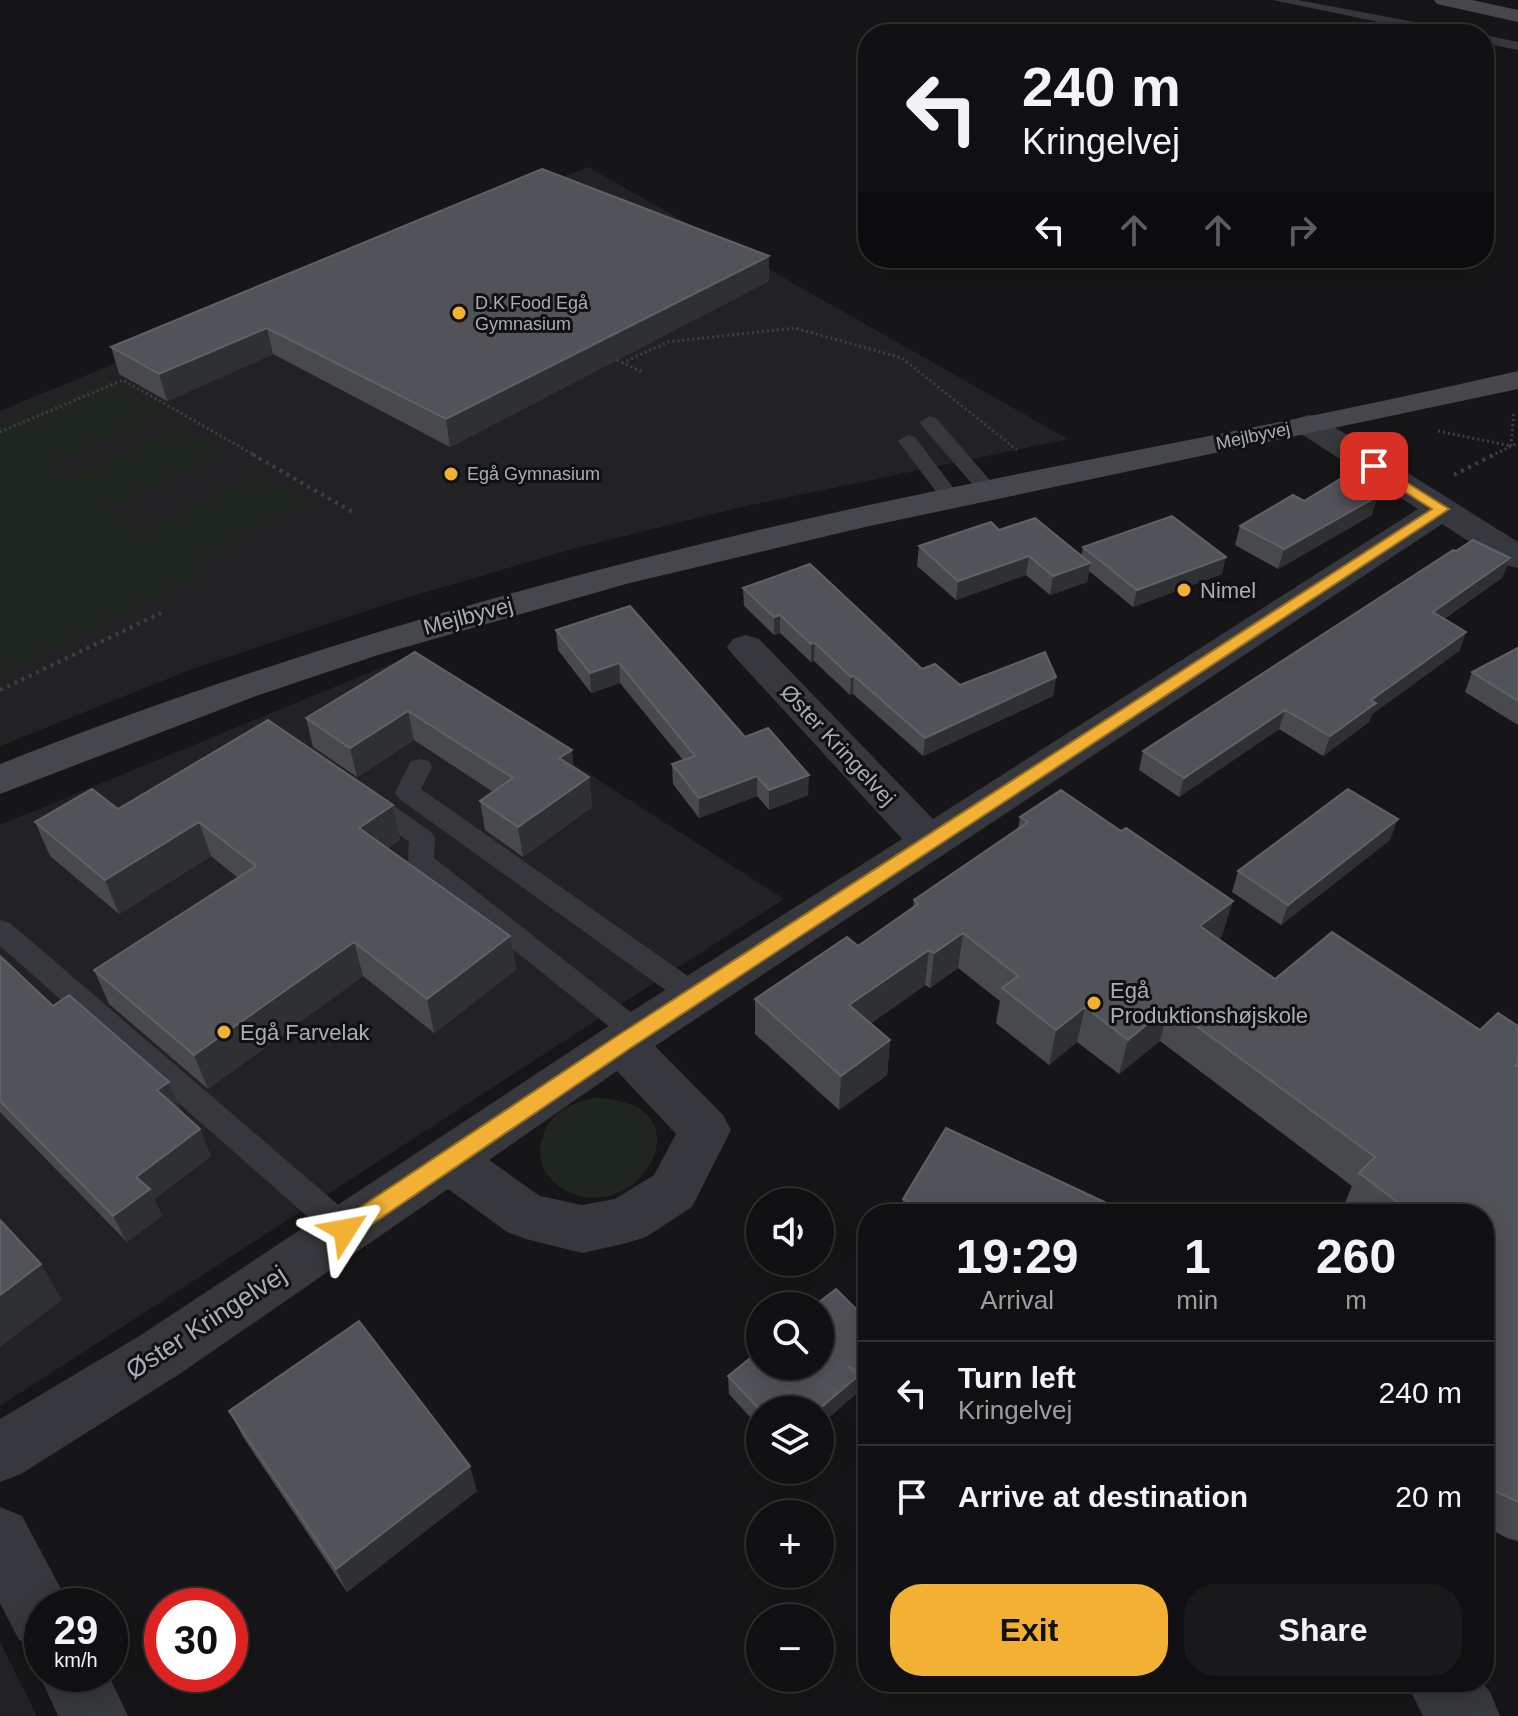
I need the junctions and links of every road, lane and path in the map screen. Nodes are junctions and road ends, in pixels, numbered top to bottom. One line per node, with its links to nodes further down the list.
1 (1279, 0): 6 (lane)
2 (1444, 0): 5 (street)
3 (1503, 0): 4 (street)
4 (1518, 3)
5 (1518, 16)
6 (1404, 24)
7 (1494, 41): 8 (lane)
8 (1518, 46)
9 (659, 338): 10 (path)
10 (668, 342): 11 (path); 18 (path)
11 (644, 373)
12 (1518, 380): 14 (street, Mejlbyvej)
13 (929, 422): 19 (lane)
14 (1309, 425): 18 (street, Mejlbyvej); 21 (street)
15 (0, 432): 22 (path)
16 (908, 441): 20 (lane)
17 (1518, 443): 21 (path)
18 (1059, 476): 19 (street, Mejlbyvej)
19 (988, 490): 20 (street, Mejlbyvej)
20 (951, 498): 28 (street, Mejlbyvej)
21 (1430, 502): 23 (street); 30 (street, Øster Kringelvej)
22 (354, 513)
23 (1518, 557)
24 (161, 613): 26 (path)
25 (746, 647): 30 (street, Øster Kringelvej)
26 (0, 690)
27 (420, 767): 32 (lane)
28 (0, 780)
29 (344, 784): 33 (lane)
30 (930, 842): 32 (street, Øster Kringelvej)
31 (0, 930): 35 (lane)
32 (695, 996): 33 (street, Øster Kringelvej)
33 (629, 1038): 34 (street, Øster Kringelvej); 34 (street)
34 (449, 1160): 35 (street, Øster Kringelvej)
35 (345, 1230): 36 (street, Øster Kringelvej)
36 (0, 1453)
37 (0, 1538): 38 (street)
38 (27, 1588)
39 (81, 1692): 41 (street)
40 (1447, 1692): 42 (street)
41 (94, 1716)
42 (1466, 1716)

